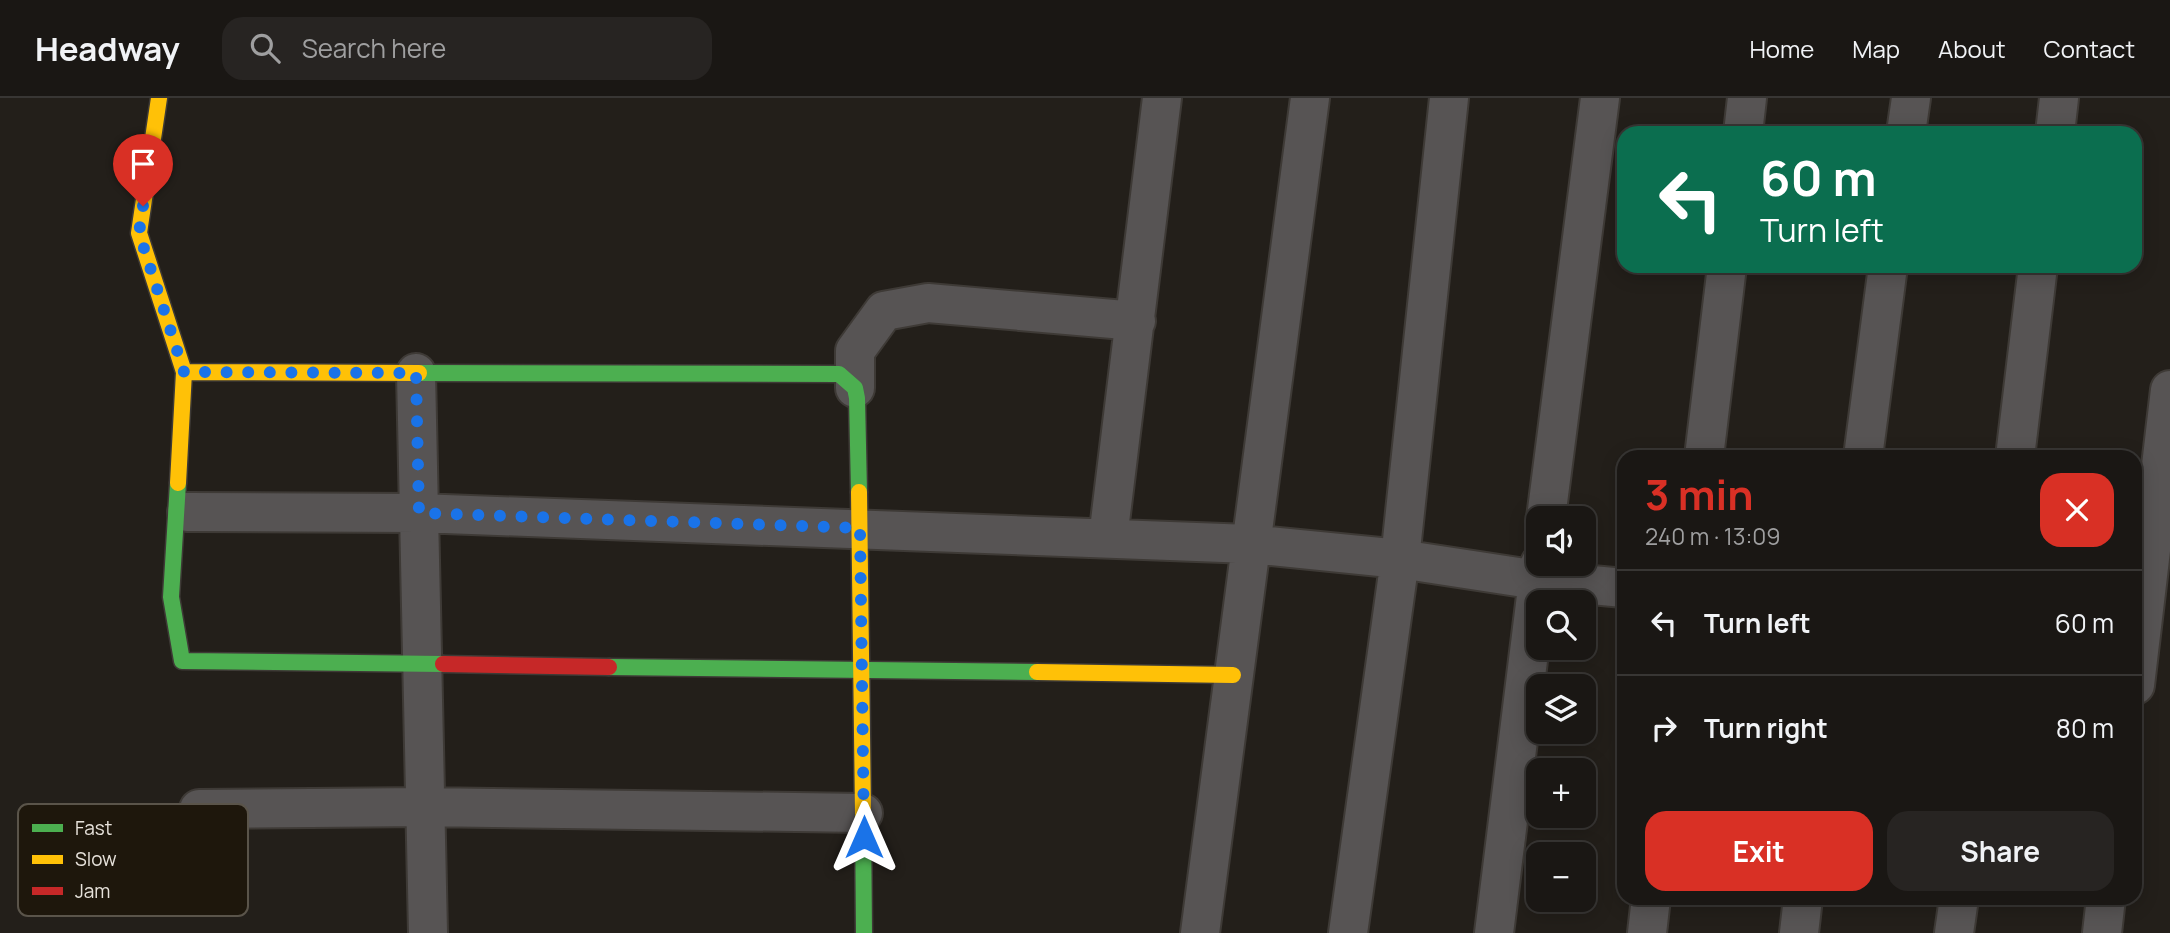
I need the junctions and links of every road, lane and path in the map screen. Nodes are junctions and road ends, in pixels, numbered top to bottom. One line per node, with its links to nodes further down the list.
1 (159, 98): 16 (street)
2 (1162, 98): 15 (street)
3 (1310, 98): 28 (street)
4 (1448, 98): 29 (street)
5 (1600, 98): 23 (street)
6 (1747, 98): 9 (street)
7 (1911, 98): 10 (street)
8 (2059, 98): 11 (street)
9 (1744, 126)
10 (1907, 126)
11 (2056, 126)
12 (1726, 273): 20 (street)
13 (1887, 273): 21 (street)
14 (2037, 273): 22 (street)
15 (1136, 321): 18 (street); 27 (street)
16 (184, 372): 17 (street); 35 (street)
17 (416, 373): 18 (street); 25 (street)
18 (855, 388): 26 (street)
19 (2170, 390): 34 (street)
20 (1705, 450)
21 (1864, 450)
22 (2016, 450)
23 (1548, 506)
24 (187, 512): 25 (street)
25 (419, 513): 26 (street); 35 (street)
26 (860, 528): 27 (street); 36 (street)
27 (1108, 538): 28 (street)
28 (1250, 544): 29 (street); 37 (street)
29 (1400, 559): 30 (street); 48 (street)
30 (1526, 571)
31 (1539, 576): 49 (street)
32 (1560, 576): 33 (street)
33 (1617, 587)
34 (2142, 606)
35 (422, 662): 36 (street); 38 (street)
36 (863, 670): 37 (street); 40 (street)
37 (1233, 676): 47 (street)
38 (425, 807): 39 (street); 40 (street); 45 (street)
39 (248, 808)
40 (863, 813): 46 (street)
41 (1650, 905): 50 (street)
42 (1802, 905): 51 (street)
43 (1958, 905): 52 (street)
44 (2105, 905): 53 (street)
45 (428, 933)
46 (864, 933)
47 (1200, 933)
48 (1348, 933)
49 (1494, 933)
50 (1647, 933)
51 (1799, 933)
52 (1954, 933)
53 (2102, 933)

